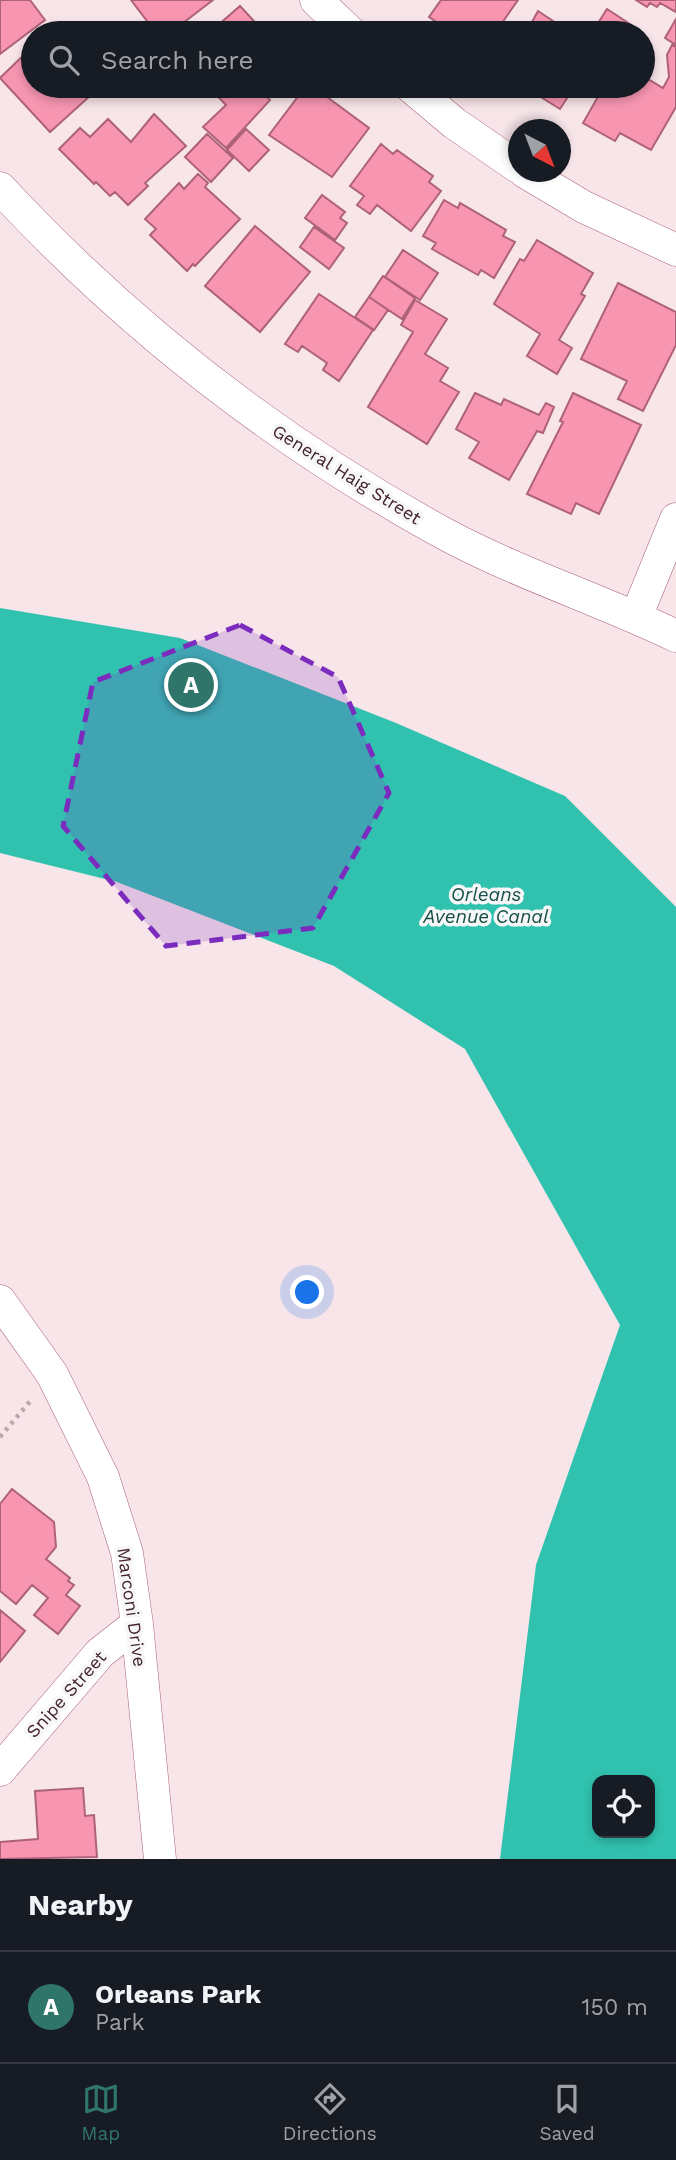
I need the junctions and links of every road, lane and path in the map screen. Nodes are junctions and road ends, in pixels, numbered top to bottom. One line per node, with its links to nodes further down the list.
1 (316, 0): 2 (street)
2 (338, 21)
3 (424, 98): 4 (street)
4 (508, 160)
5 (542, 182): 7 (street)
6 (0, 188): 9 (street, General Haig Street)
7 (676, 250)
8 (676, 519): 9 (street)
9 (636, 617): 10 (street, General Haig Street)
10 (676, 636)
11 (0, 1301): 12 (street, Marconi Drive)
12 (52, 1374): 13 (path); 14 (street, Marconi Drive)
13 (0, 1437)
14 (137, 1624): 15 (street, Snipe Street); 16 (street, Marconi Drive)
15 (0, 1770)
16 (160, 1859)

